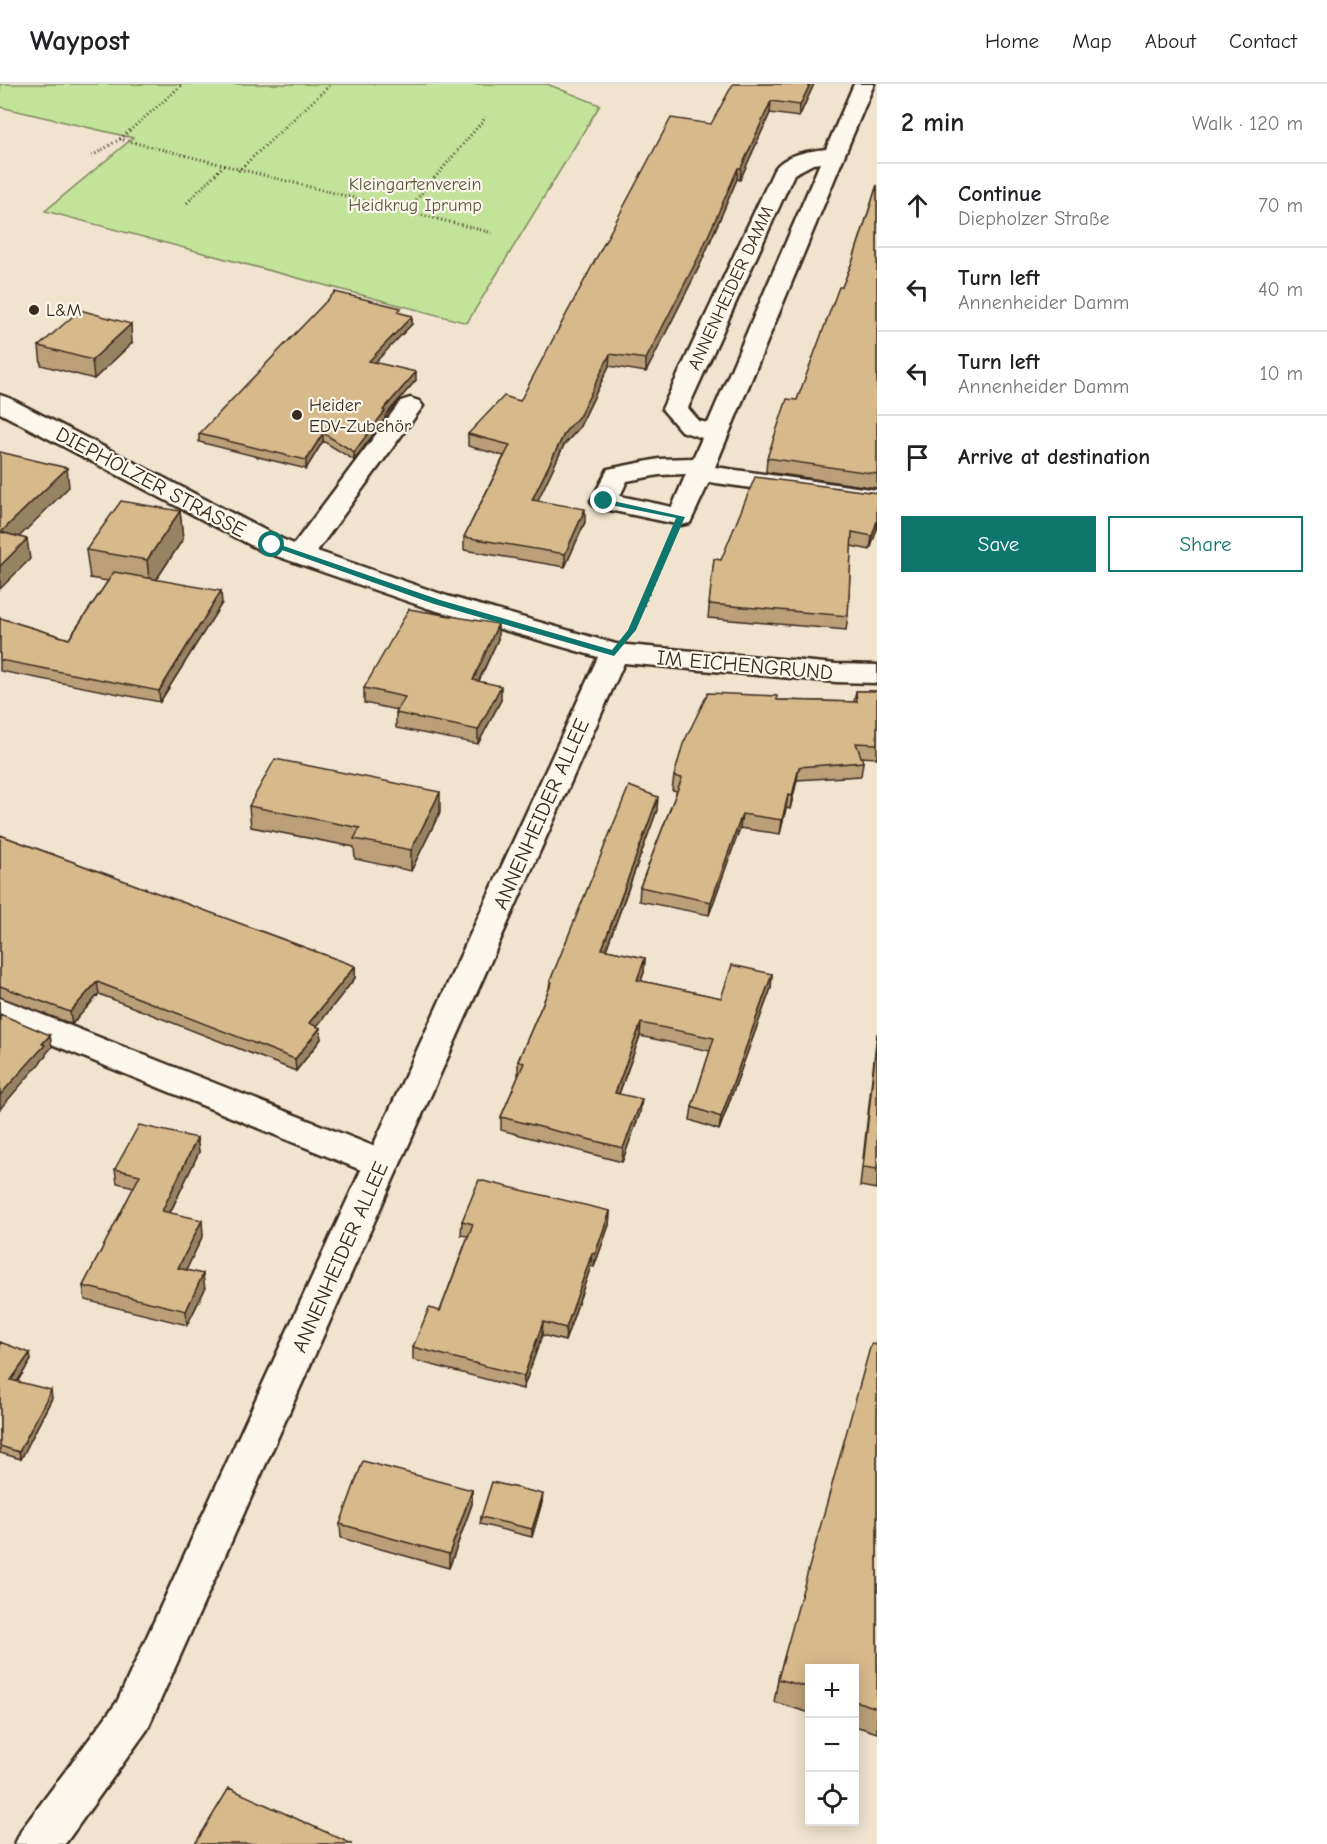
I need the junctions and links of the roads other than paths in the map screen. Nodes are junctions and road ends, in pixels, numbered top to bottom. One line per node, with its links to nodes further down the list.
1 (864, 84): 2 (street, ANNENHEIDER DAMM)
2 (835, 154): 5 (street, ANNENHEIDER DAMM); 5 (street, ANNENHEIDER DAMM)
3 (0, 403): 8 (street, DIEPHOLZER STRASSE)
4 (410, 406): 8 (street)
5 (716, 434): 6 (street, ANNENHEIDER DAMM)
6 (701, 470): 6 (street, ANNENHEIDER DAMM); 7 (street)
7 (877, 498)
8 (300, 555): 9 (street, DIEPHOLZER STRASSE)
9 (614, 653): 10 (street, IM EICHENGRUND); 12 (street, ANNENHEIDER ALLEE)
10 (877, 674)
11 (0, 1010): 12 (street)
12 (382, 1164): 13 (street, ANNENHEIDER ALLEE)
13 (38, 1844)

